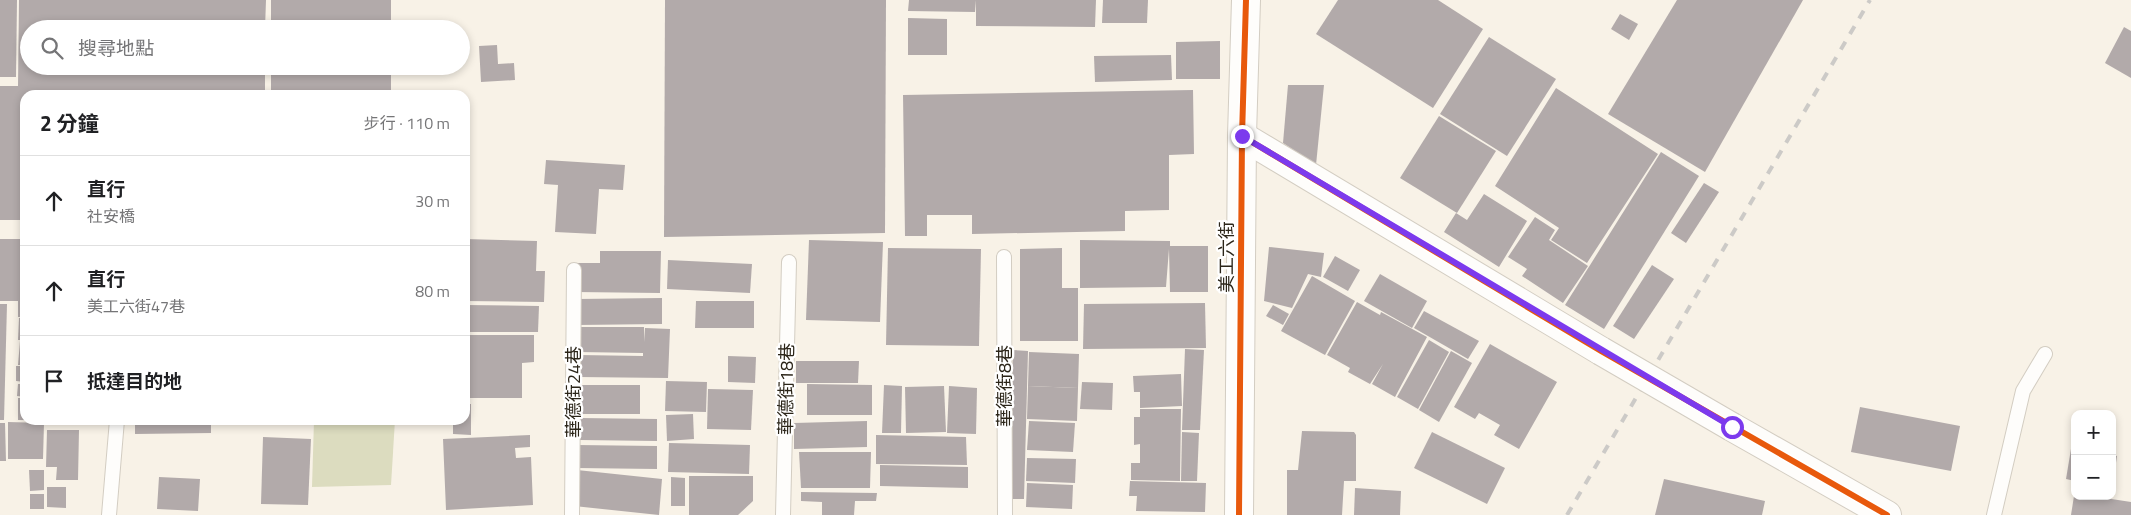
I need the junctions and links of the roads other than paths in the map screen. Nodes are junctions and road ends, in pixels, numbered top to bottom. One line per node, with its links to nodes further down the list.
1 (1246, 0): 2 (street, 美工六街)
2 (1242, 136): 12 (street, 美工六街); 13 (street, bridge)
3 (1004, 257): 11 (lane, 華德街8巷)
4 (789, 262): 10 (lane, 華德街18巷)
5 (574, 270): 9 (lane, 華德街24巷)
6 (2045, 354): 14 (lane)
7 (117, 425): 8 (lane)
8 (109, 515)
9 (572, 515)
10 (783, 515)
11 (1004, 515)
12 (1239, 515)
13 (1887, 515)
14 (1994, 515)

